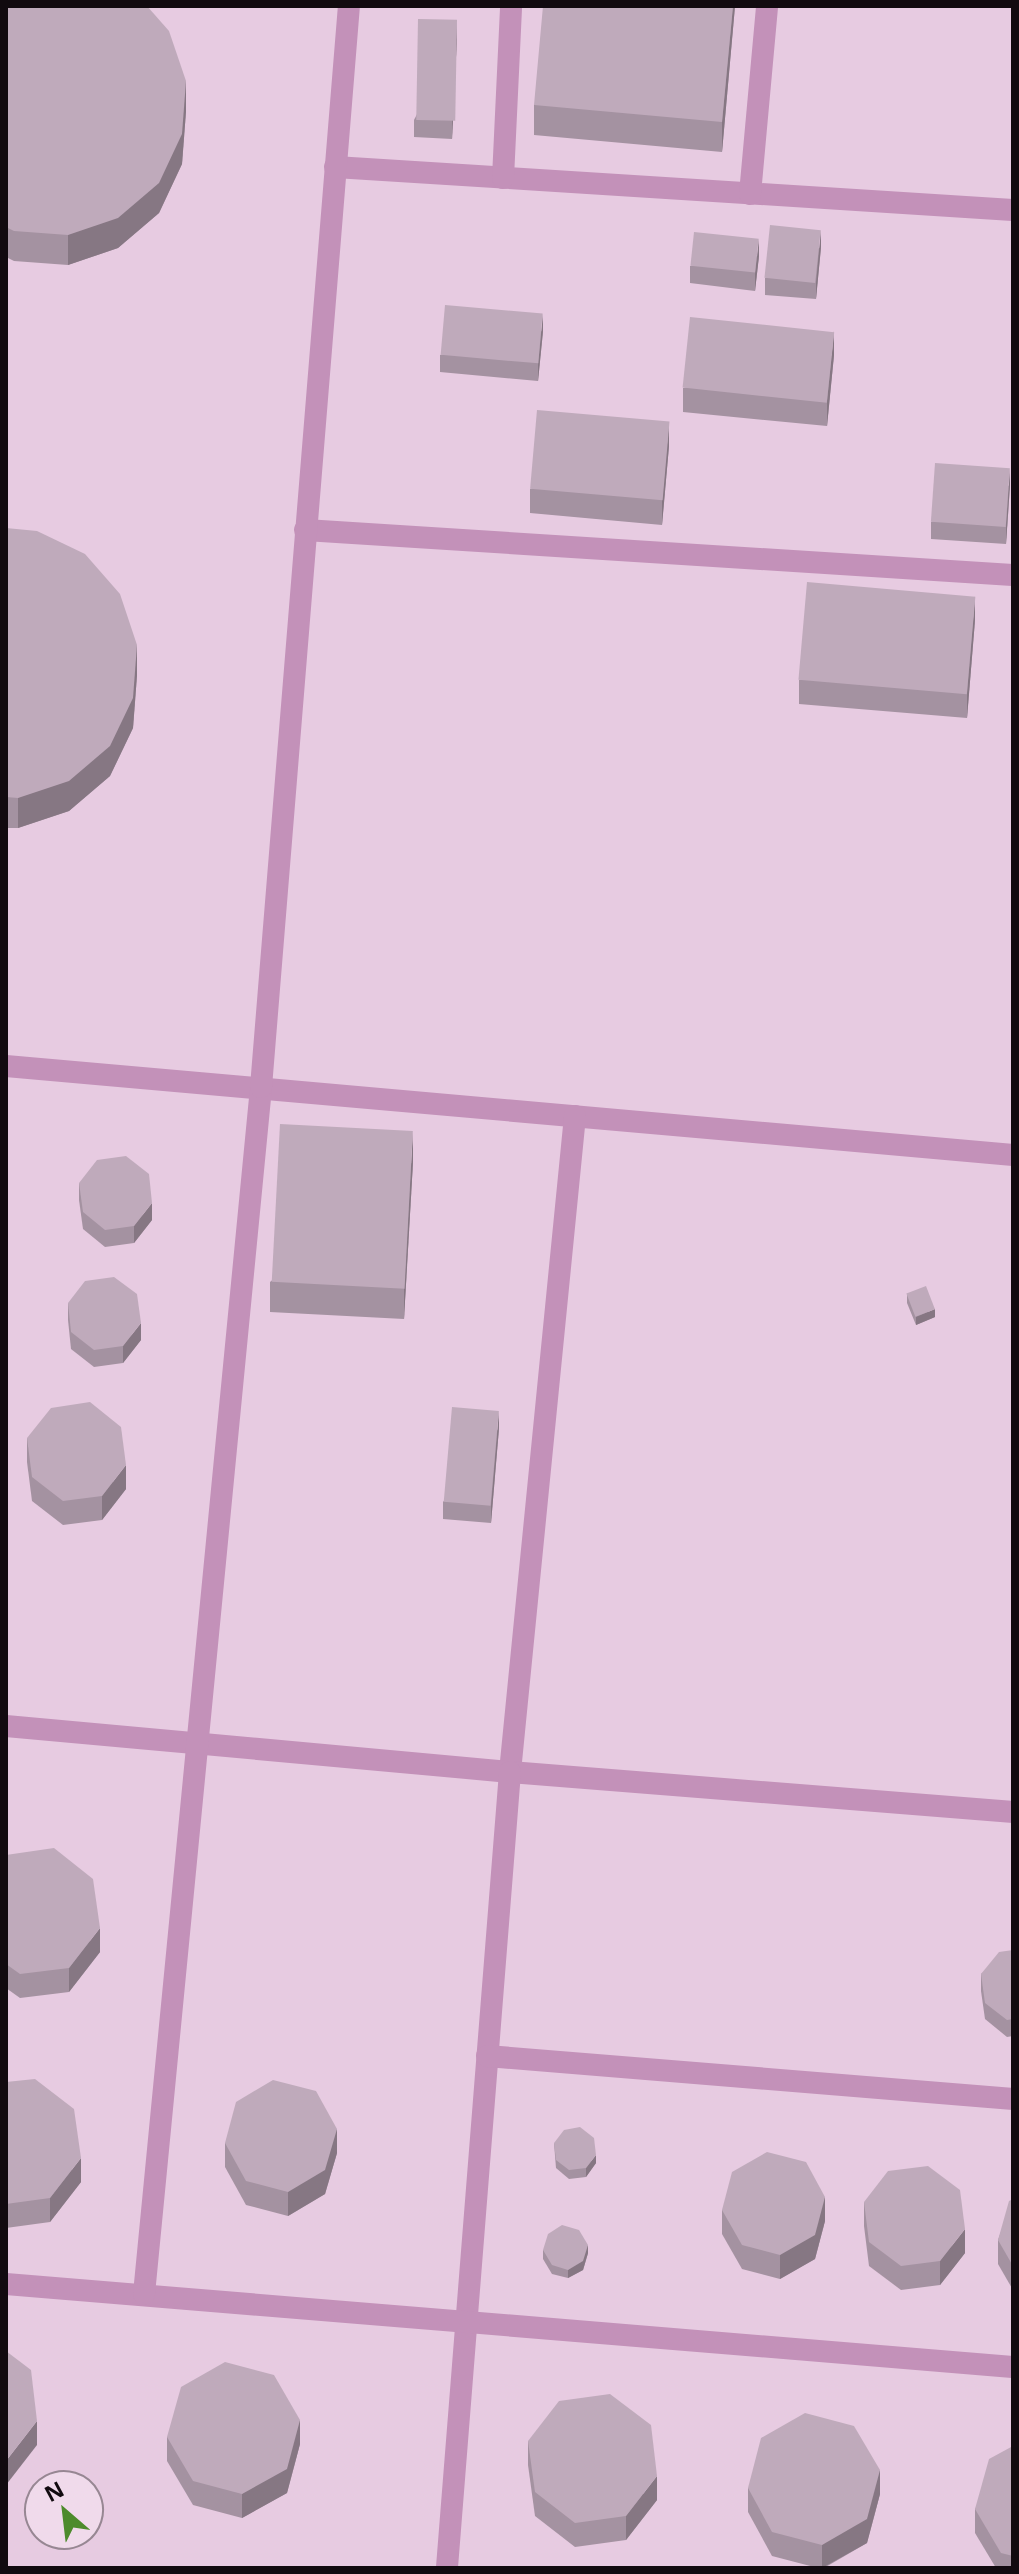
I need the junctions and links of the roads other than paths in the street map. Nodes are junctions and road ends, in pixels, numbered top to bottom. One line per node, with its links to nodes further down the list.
1 (349, 6): 4 (lane)
2 (511, 6): 5 (lane)
3 (767, 6): 6 (lane)
4 (335, 167): 5 (lane); 8 (lane)
5 (503, 178): 6 (lane)
6 (750, 194): 7 (lane)
7 (1013, 210)
8 (305, 530): 9 (lane); 11 (lane)
9 (1013, 575)
10 (6, 1066): 11 (lane)
11 (261, 1087): 12 (lane); 15 (lane)
12 (575, 1116): 13 (lane); 16 (lane)
13 (1013, 1155)
14 (6, 1726): 15 (lane)
15 (201, 1744): 16 (lane); 21 (lane)
16 (510, 1772): 17 (lane); 18 (lane)
17 (1013, 1812)
18 (487, 2056): 19 (lane); 22 (lane)
19 (1013, 2099)
20 (6, 2284): 21 (lane)
21 (144, 2294): 22 (lane)
22 (467, 2318): 23 (lane); 24 (lane)
23 (1013, 2367)
24 (447, 2568)

